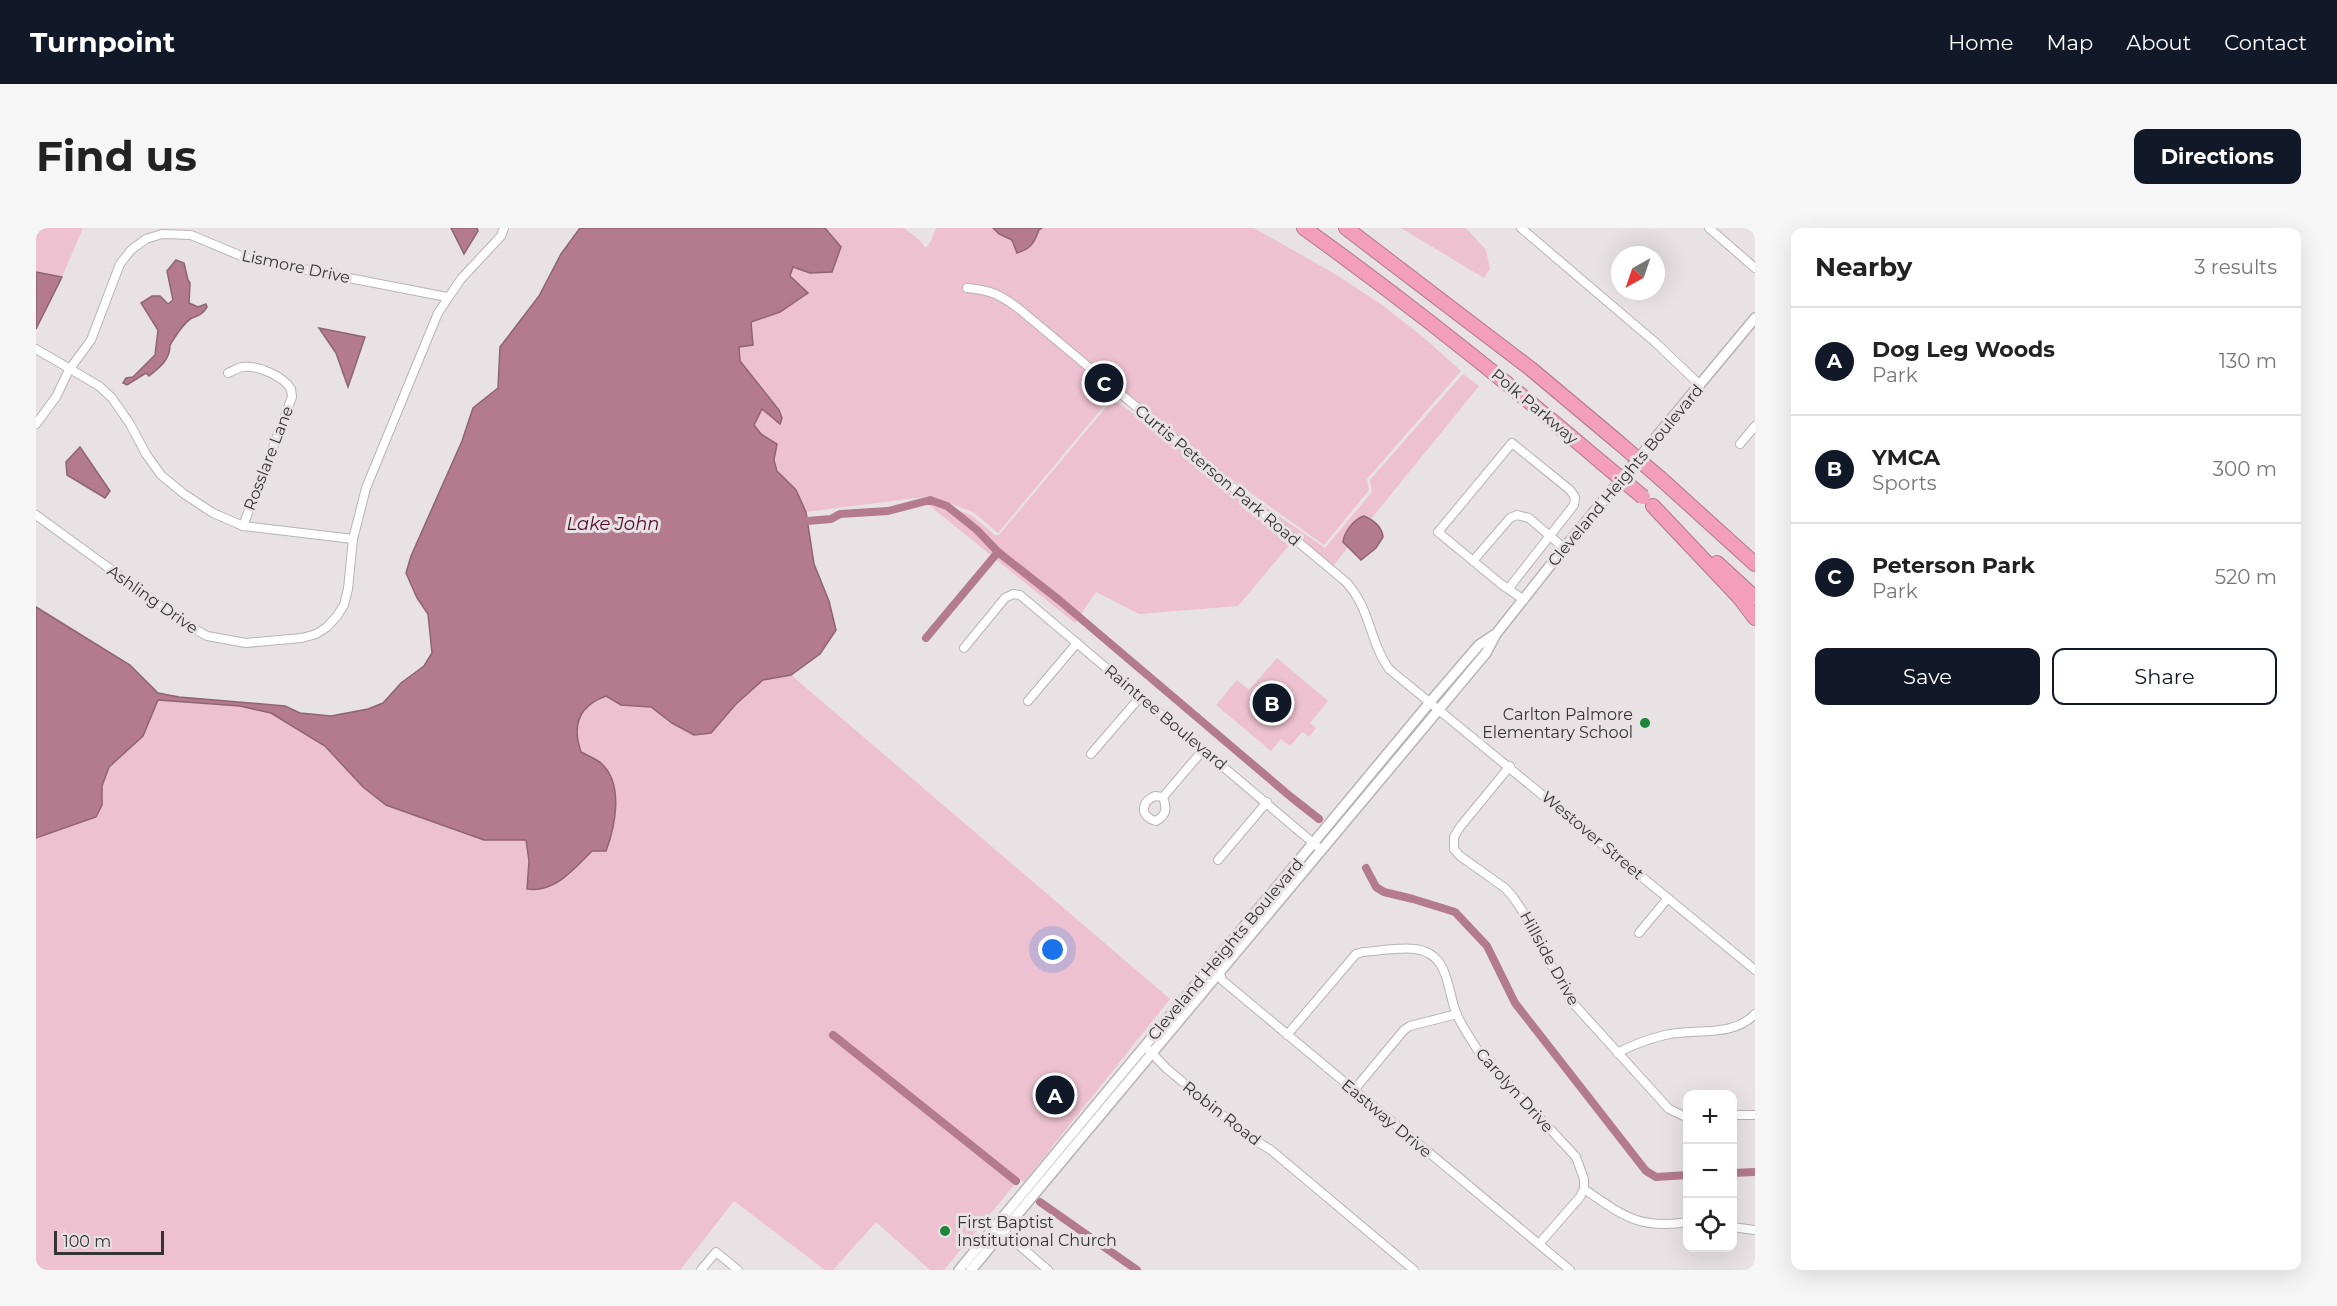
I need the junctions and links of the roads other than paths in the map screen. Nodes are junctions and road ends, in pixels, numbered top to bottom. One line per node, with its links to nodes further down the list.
1 (504, 228): 8 (street)
2 (1304, 228): 17 (highway, Polk Parkway, bridge)
3 (1347, 228): 24 (highway, Polk Parkway, bridge)
4 (1521, 228): 13 (street)
5 (1709, 228): 6 (street)
6 (1755, 268)
7 (967, 288): 34 (street, Curtis Peterson Park Road)
8 (447, 297): 11 (street, Lismore Drive); 21 (street, Ashling Drive)
9 (1755, 318): 13 (street, Cleveland Heights Boulevard)
10 (36, 349): 11 (street)
11 (69, 370): 14 (street, Lismore Drive); 19 (street)
12 (228, 373): 19 (street, Rosslare Lane)
13 (1700, 385): 22 (street, Cleveland Heights Boulevard)
14 (36, 424)
15 (1755, 426): 16 (street)
16 (1740, 444)
17 (1648, 502): 26 (highway, Polk Parkway); 28 (highway)
18 (36, 515): 21 (street, Ashling Drive)
19 (243, 526): 21 (street)
20 (1550, 536): 22 (street); 23 (street); 23 (street); 25 (street)
21 (353, 539)
22 (1564, 548): 27 (street, Cleveland Heights Boulevard)
23 (1473, 561): 25 (street)
24 (1755, 564)
25 (1509, 588): 27 (street)
26 (1755, 598)
27 (1524, 600): 29 (street, Cleveland Heights Boulevard)
28 (1755, 618)
29 (1496, 633): 34 (street, Cleveland Heights Boulevard); 35 (street, Cleveland Heights Boulevard)
30 (1077, 643): 31 (street, Raintree Boulevard); 32 (street, Raintree Boulevard); 33 (street)
31 (964, 648)
32 (1141, 696): 36 (street, Raintree Boulevard); 37 (street)
33 (1028, 701)
34 (1430, 701): 35 (street, Westover Street); 41 (street, Cleveland Heights Boulevard)
35 (1439, 708): 38 (street, Westover Street); 41 (street, Cleveland Heights Boulevard)
36 (1204, 749): 39 (street); 40 (street, Raintree Boulevard)
37 (1091, 754)
38 (1510, 766): 43 (street, Westover Street); 52 (street, Hillside Drive)
39 (1163, 797)
40 (1267, 802): 41 (street, Raintree Boulevard); 42 (street)
41 (1317, 846): 45 (street, Cleveland Heights Boulevard); 47 (street, Cleveland Heights Boulevard)
42 (1218, 860)
43 (1668, 898): 44 (street); 46 (street, Westover Street)
44 (1639, 933)
45 (1216, 959): 47 (street, Eastway Drive); 51 (street, Cleveland Heights Boulevard)
46 (1755, 970)
47 (1219, 971): 50 (street, Eastway Drive); 53 (street, Cleveland Heights Boulevard)
48 (1457, 1014): 50 (street, Carolyn Drive); 54 (street); 59 (street, Carolyn Drive)
49 (1755, 1014): 52 (street)
50 (1287, 1035): 54 (street, Eastway Drive)
51 (1146, 1044): 53 (street, Robin Road); 58 (street, Cleveland Heights Boulevard)
52 (1617, 1053): 57 (street, Hillside Drive)
53 (1151, 1054): 58 (street, Cleveland Heights Boulevard); 70 (street, Robin Road)
54 (1354, 1090): 64 (street, Eastway Drive)
55 (1737, 1115): 56 (street)
56 (1755, 1115)
57 (1683, 1116)
58 (1068, 1147): 62 (street, Cleveland Heights Boulevard)
59 (1584, 1189): 60 (street); 64 (street)
60 (1683, 1223)
61 (1737, 1228): 63 (street)
62 (999, 1229): 67 (street, Cleveland Heights Boulevard); 68 (street, Cleveland Heights Boulevard); 69 (street)
63 (1755, 1230)
64 (1539, 1244): 71 (street, Eastway Drive)
65 (701, 1270): 66 (street)
66 (738, 1270)
67 (958, 1270)
68 (971, 1270)
69 (1048, 1270)
70 (1414, 1270)
71 (1570, 1270)

